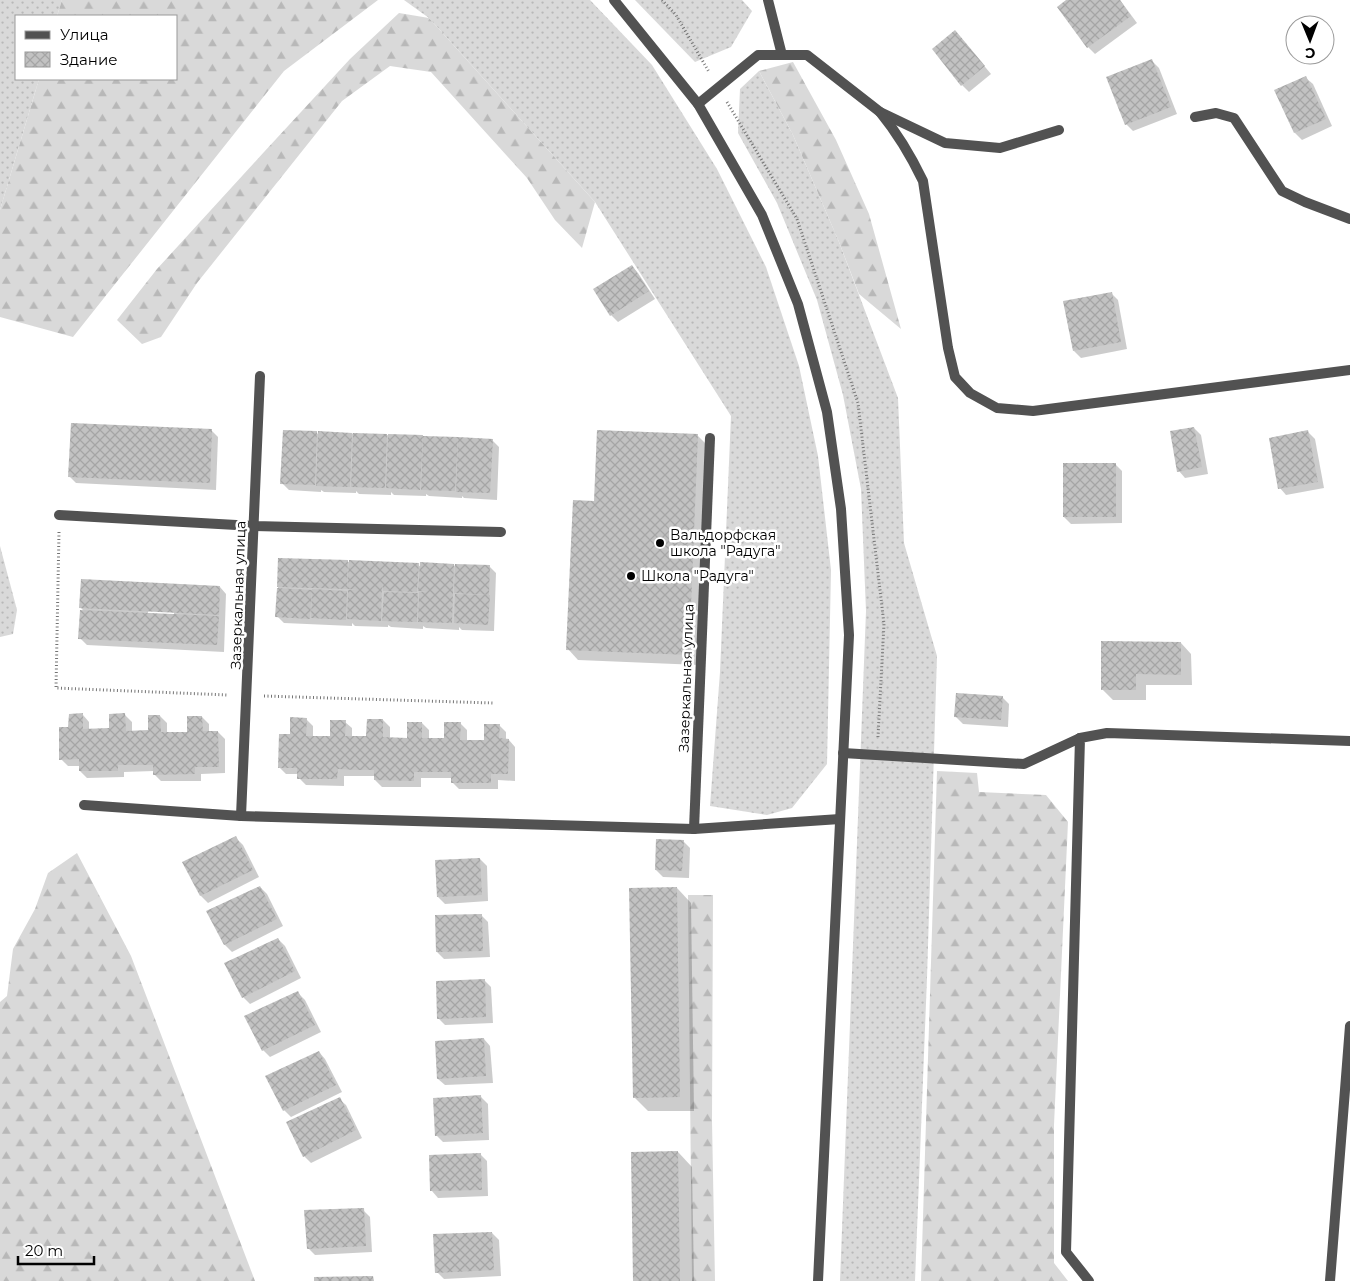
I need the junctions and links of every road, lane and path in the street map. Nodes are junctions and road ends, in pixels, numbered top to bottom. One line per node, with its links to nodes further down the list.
1 (614, 0): 4 (street)
2 (768, 0): 3 (street)
3 (782, 55): 4 (street); 5 (street)
4 (698, 104): 19 (street)
5 (880, 112): 7 (street); 9 (street)
6 (1195, 117): 8 (street)
7 (1060, 130)
8 (1350, 219)
9 (1350, 370)
10 (260, 376): 13 (street, Зазеркальная улица)
11 (710, 438): 23 (street, Зазеркальная улица)
12 (59, 515): 13 (street); 15 (path)
13 (254, 526): 14 (street); 15 (street, Зазеркальная улица)
14 (501, 532)
15 (247, 696): 16 (path); 21 (street, Зазеркальная улица)
16 (493, 703)
17 (1080, 738): 18 (street); 19 (street); 26 (street)
18 (1350, 741)
19 (843, 753): 22 (street)
20 (84, 806): 21 (street)
21 (241, 816): 23 (street)
22 (840, 819): 23 (street); 25 (street)
23 (694, 828)
24 (1350, 1026): 27 (street)
25 (818, 1281)
26 (1089, 1281)
27 (1330, 1281)

